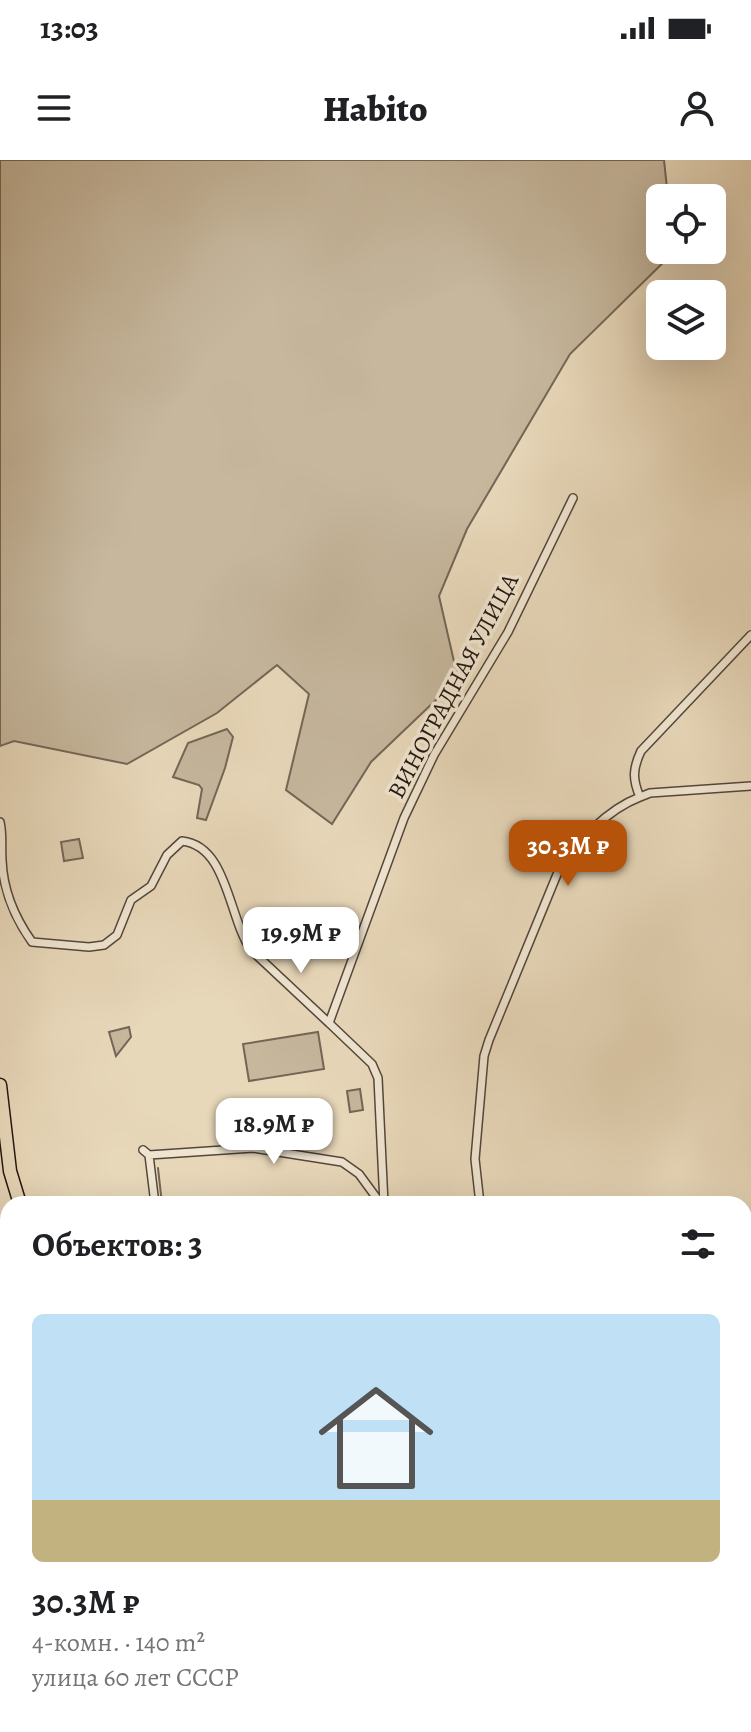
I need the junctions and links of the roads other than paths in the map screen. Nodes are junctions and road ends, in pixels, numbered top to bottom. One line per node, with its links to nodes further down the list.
1 (573, 498): 6 (street, ВИНОГРАДНАЯ УЛИЦА)
2 (751, 635): 4 (street)
3 (751, 786): 4 (street)
4 (640, 797): 12 (street)
5 (0, 822): 6 (street)
6 (329, 1023): 11 (street)
7 (0, 1085): 8 (highway)
8 (18, 1196)
9 (154, 1196): 10 (street)
10 (377, 1196)
11 (383, 1196)
12 (479, 1196)

